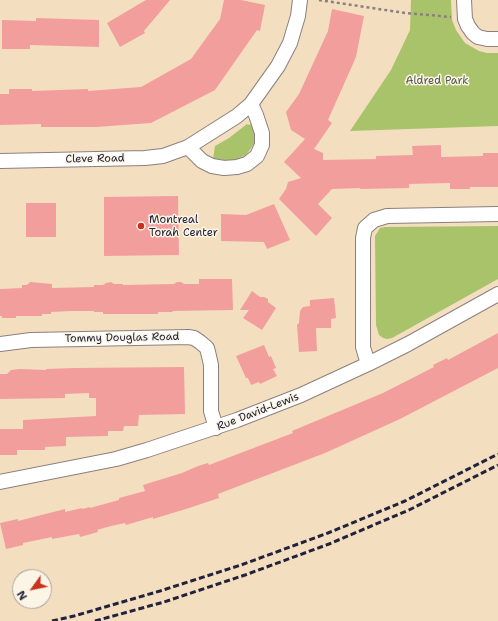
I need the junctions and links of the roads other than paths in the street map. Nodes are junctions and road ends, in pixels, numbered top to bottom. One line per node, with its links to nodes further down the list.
1 (300, 0): 4 (street, Cleve Road)
2 (464, 0): 3 (street)
3 (498, 39)
4 (251, 104): 5 (street, Cleve Road); 5 (street)
5 (188, 147): 6 (street, Cleve Road)
6 (0, 160)
7 (498, 214): 10 (street)
8 (498, 294): 10 (street, Rue David-Lewis)
9 (0, 344): 11 (street, Tommy Douglas Road)
10 (368, 364): 11 (street, Rue David-Lewis)
11 (216, 428): 12 (street, Rue David-Lewis)
12 (0, 482)

